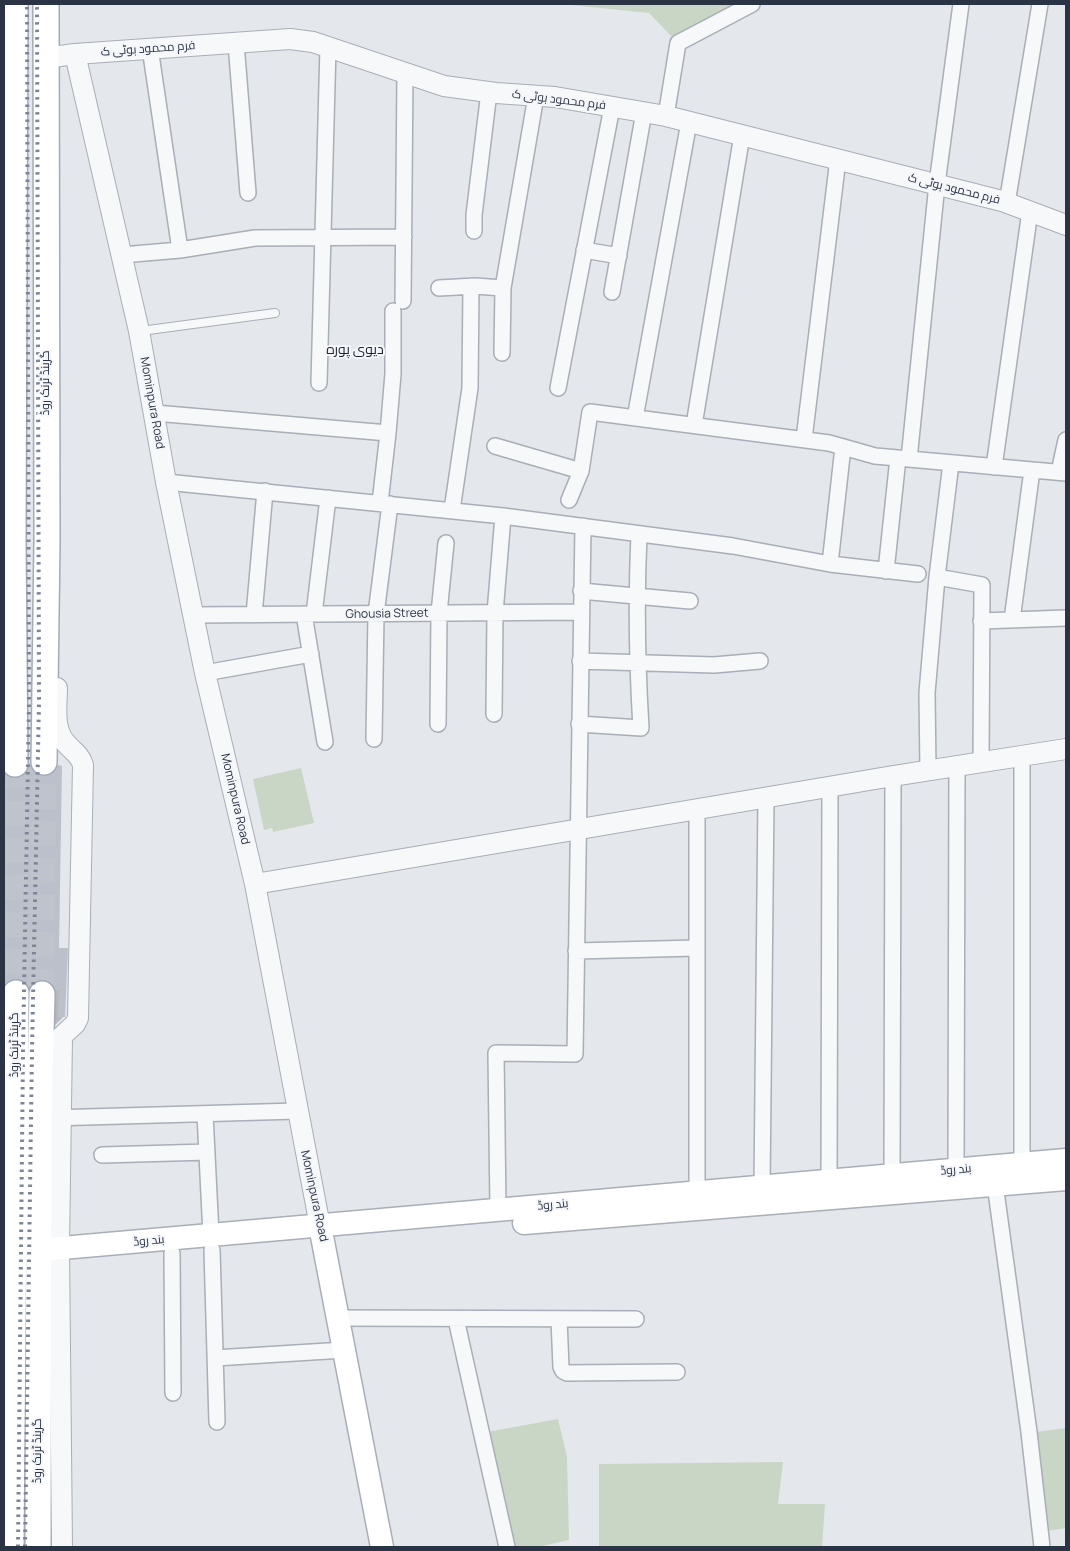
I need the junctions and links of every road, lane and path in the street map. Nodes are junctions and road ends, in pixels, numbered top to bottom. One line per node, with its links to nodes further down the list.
1 (15, 4): 14 (main road)
2 (46, 4): 9 (main road, گرینڈ ٹرنک روڈ)
3 (752, 4): 16 (street)
4 (961, 4): 20 (street)
5 (1040, 4): 22 (street)
6 (236, 43): 7 (street, فرم محمود بوٹی ک); 8 (street, فرم محمود بوٹی ک); 21 (street)
7 (328, 47): 10 (street, فرم محمود بوٹی ک); 27 (street)
8 (150, 48): 9 (street, فرم محمود بوٹی ک); 28 (street)
9 (60, 56): 30 (street, Mominpura Road); 65 (main road, گرینڈ ٹرنک روڈ); 114 (street)
10 (406, 73): 11 (street, فرم محمود بوٹی ک); 26 (street)
11 (489, 92): 12 (street, فرم محمود بوٹی ک); 25 (street)
12 (536, 96): 13 (street, فرم محمود بوٹی ک); 34 (street)
13 (612, 107): 15 (street, فرم محمود بوٹی ک); 29 (street)
14 (9, 111): 64 (main road)
15 (644, 112): 16 (street, فرم محمود بوٹی ک); 31 (street)
16 (666, 116): 17 (street, فرم محمود بوٹی ک)
17 (689, 122): 18 (street, فرم محمود بوٹی ک); 42 (street)
18 (742, 135): 19 (street, فرم محمود بوٹی ک); 43 (street)
19 (838, 159): 20 (street, فرم محمود بوٹی ک); 45 (street)
20 (937, 184): 22 (street, فرم محمود بوٹی ک); 49 (street)
21 (248, 193)
22 (1008, 203): 23 (street, فرم محمود بوٹی ک)
23 (1030, 211): 24 (street, فرم محمود بوٹی ک); 51 (street)
24 (1066, 224)
25 (474, 231)
26 (404, 237): 27 (street); 44 (street)
27 (323, 238): 28 (street); 39 (street)
28 (180, 250): 30 (street)
29 (584, 250): 31 (street); 40 (street)
30 (122, 255): 37 (street, Mominpura Road)
31 (619, 256): 35 (street)
32 (471, 286): 33 (street); 34 (street); 60 (street)
33 (439, 288)
34 (504, 288): 38 (street)
35 (612, 292)
36 (275, 313): 37 (lane)
37 (139, 331): 41 (street, Mominpura Road)
38 (502, 352)
39 (319, 382)
40 (558, 388)
41 (154, 413): 44 (street); 55 (street, Mominpura Road)
42 (635, 418): 43 (street); 53 (street)
43 (694, 425): 45 (street)
44 (388, 433): 59 (street)
45 (804, 440): 48 (street)
46 (1066, 440): 54 (street)
47 (495, 446): 53 (street)
48 (843, 447): 49 (street); 67 (street)
49 (904, 458): 50 (street); 68 (street)
50 (951, 463): 51 (street); 70 (street)
51 (994, 467): 52 (street)
52 (1032, 470): 54 (street); 82 (street)
53 (582, 471): 58 (street)
54 (1062, 473)
55 (166, 482): 56 (street); 79 (street, Mominpura Road)
56 (265, 491): 57 (street); 80 (street)
57 (328, 498): 59 (street); 77 (street)
58 (569, 500)
59 (385, 503): 60 (street); 78 (street)
60 (452, 510): 61 (street)
61 (503, 516): 62 (street); 76 (street)
62 (583, 526): 63 (street); 71 (street)
63 (639, 534): 67 (street); 72 (street)
64 (13, 538): 65 (main road); 90 (main road)
65 (47, 541): 97 (main road, گرینڈ ٹرنک روڈ)
66 (446, 543): 75 (street)
67 (830, 564): 68 (street)
68 (886, 571): 69 (street)
69 (918, 574)
70 (937, 577): 83 (street); 101 (street)
71 (581, 591): 72 (street); 74 (street)
72 (636, 596): 73 (street); 87 (street)
73 (690, 601)
74 (581, 612): 76 (street, Ghousia Street); 85 (street)
75 (438, 613): 76 (street, Ghousia Street); 78 (street, Ghousia Street); 91 (street)
76 (495, 613): 89 (street)
77 (309, 614): 78 (street, Ghousia Street); 80 (street, Ghousia Street); 84 (street)
78 (376, 614): 93 (street)
79 (193, 615): 80 (street, Ghousia Street); 88 (street, Mominpura Road)
80 (254, 615)
81 (1066, 618): 82 (street)
82 (1012, 620): 83 (street)
83 (981, 621): 98 (street)
84 (311, 654): 88 (street); 94 (street)
85 (580, 661): 87 (street); 92 (street)
86 (760, 661): 87 (street)
87 (637, 663): 92 (street)
88 (205, 672): 107 (street, Mominpura Road)
89 (494, 714)
90 (9, 715): 99 (main road)
91 (438, 724)
92 (579, 724): 106 (street)
93 (374, 739)
94 (325, 742)
95 (1066, 749): 96 (street)
96 (1022, 755): 98 (street); 118 (street)
97 (44, 762)
98 (980, 762): 100 (street)
99 (15, 764)
100 (957, 765): 101 (street); 119 (street)
101 (928, 770): 102 (street)
102 (893, 776): 103 (street); 120 (street)
103 (830, 786): 104 (street); 122 (street)
104 (766, 797): 105 (street); 124 (street)
105 (697, 808): 106 (street); 108 (street)
106 (577, 829): 107 (street); 109 (street)
107 (254, 884): 112 (street, Mominpura Road)
108 (697, 948): 109 (street); 125 (street)
109 (576, 951): 126 (street)
110 (16, 993): 131 (main road, گرینڈ ٹرنک روڈ)
111 (42, 994): 114 (main road, گرینڈ ٹرنک روڈ)
112 (297, 1111): 113 (street); 127 (street, Mominpura Road)
113 (205, 1114): 114 (street); 115 (street)
114 (50, 1118): 130 (main road, گرینڈ ٹرنک روڈ)
115 (207, 1152): 116 (street); 128 (street)
116 (102, 1155)
117 (1066, 1160): 118 (main road, بند روڈ)
118 (1022, 1164): 119 (main road, بند روڈ)
119 (956, 1170): 120 (main road, بند روڈ)
120 (892, 1176): 122 (main road, بند روڈ)
121 (1066, 1179): 123 (main road, بند روڈ)
122 (829, 1181): 124 (main road, بند روڈ)
123 (995, 1184): 127 (main road, بند روڈ); 146 (street)
124 (762, 1187): 125 (main road, بند روڈ)
125 (697, 1193): 126 (main road, بند روڈ)
126 (498, 1210): 127 (main road, بند روڈ)
127 (322, 1233): 128 (main road, بند روڈ); 132 (main road, Mominpura Road)
128 (211, 1242): 129 (main road, بند روڈ); 130 (main road, بند روڈ); 137 (street)
129 (172, 1253): 130 (main road, بند روڈ); 139 (street)
130 (49, 1256): 142 (main road, گرینڈ ٹرنک روڈ); 143 (street)
131 (9, 1262): 141 (main road, گرینڈ ٹرنک روڈ)
132 (338, 1318): 133 (street); 136 (main road, Mominpura Road)
133 (456, 1319): 134 (street); 145 (street)
134 (559, 1319): 135 (street); 138 (street)
135 (636, 1319)
136 (344, 1350): 137 (street); 144 (main road, Mominpura Road)
137 (215, 1358): 140 (street)
138 (677, 1372)
139 (173, 1393)
140 (216, 1422)
141 (11, 1547)
142 (38, 1547)
143 (62, 1547)
144 (382, 1547)
145 (507, 1547)
146 (1042, 1547)

